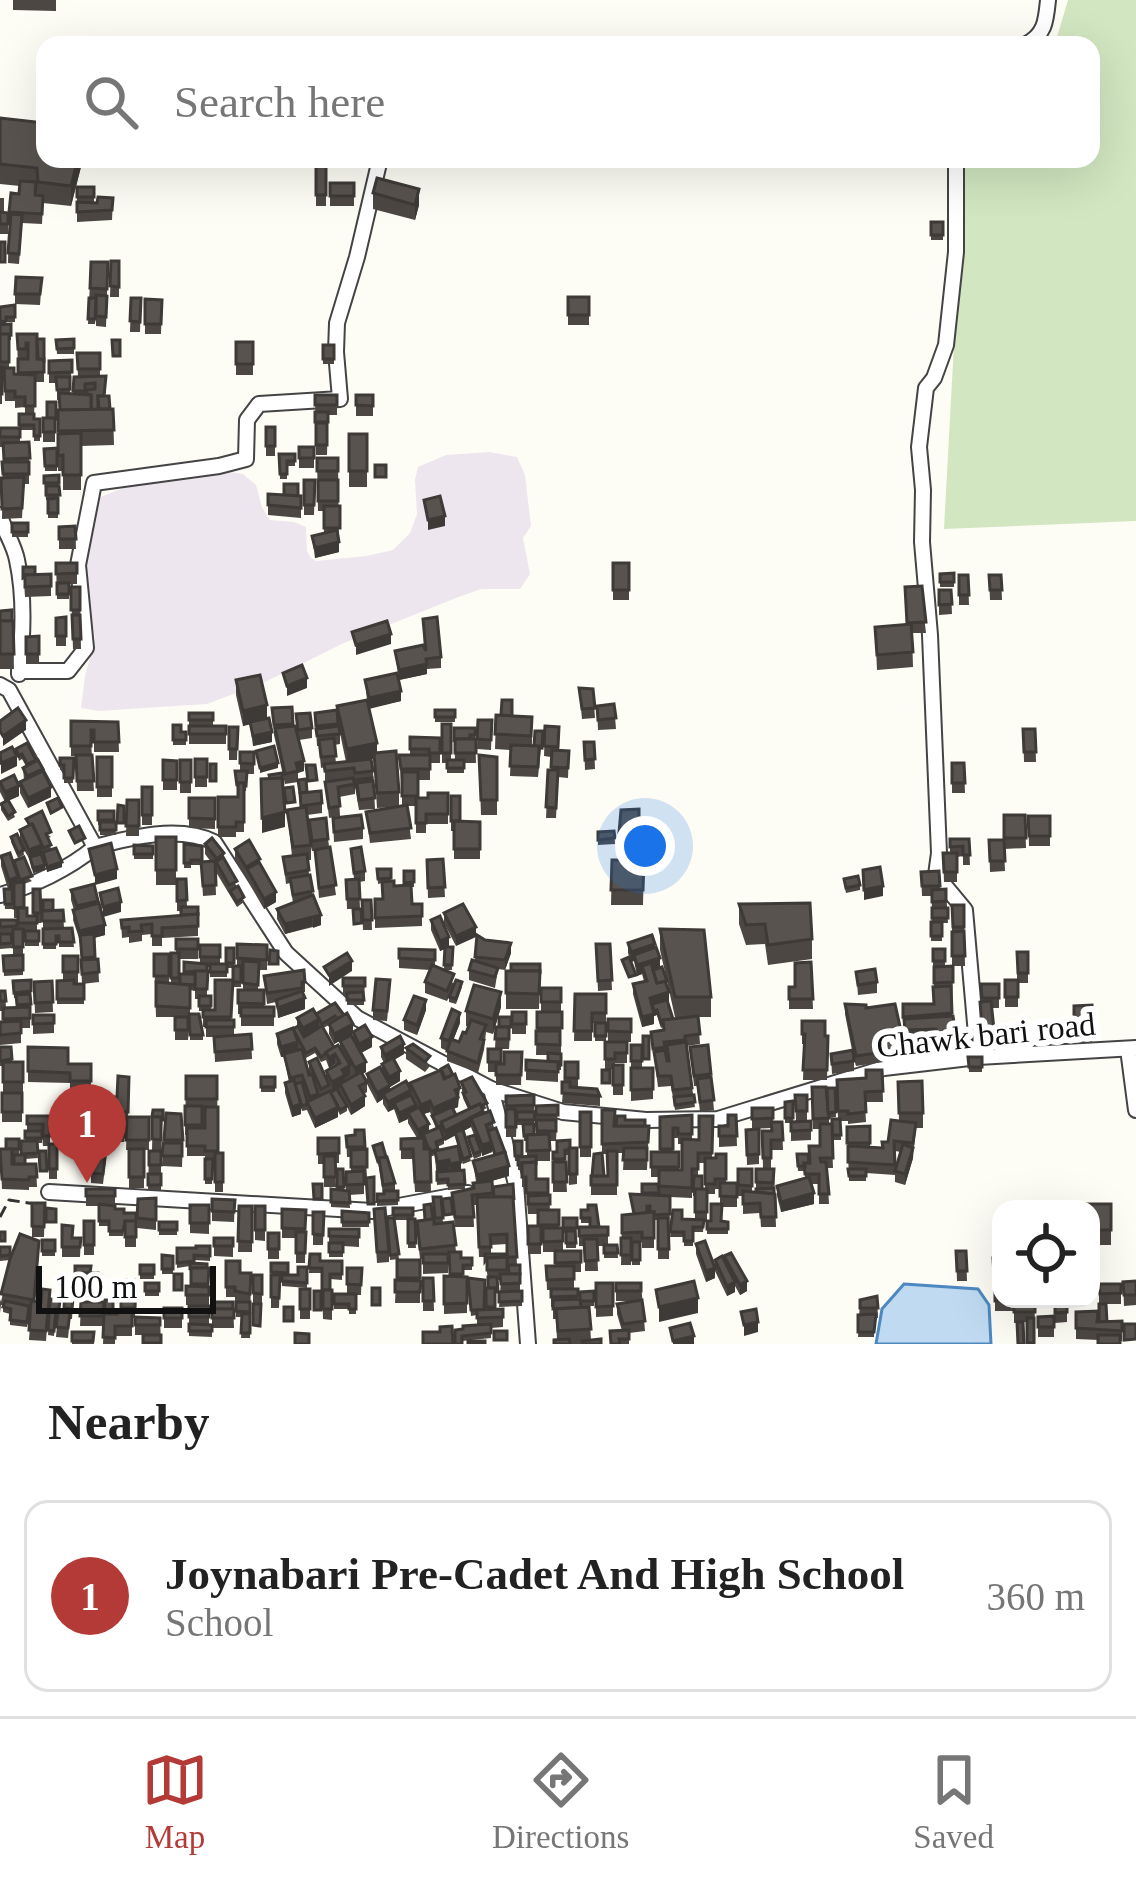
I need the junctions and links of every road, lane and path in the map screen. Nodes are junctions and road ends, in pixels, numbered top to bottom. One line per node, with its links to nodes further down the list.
1 (1048, 0): 2 (street)
2 (1039, 36)
3 (378, 168): 6 (street)
4 (956, 168): 11 (street)
5 (0, 515): 6 (street)
6 (20, 671): 7 (street)
7 (5, 688): 8 (street)
8 (95, 847): 9 (street); 12 (street, Chawk bari road)
9 (0, 895)
10 (1132, 1048): 11 (street, Chawk bari road); 13 (street)
11 (977, 1057): 12 (street, Chawk bari road)
12 (491, 1089): 14 (street)
13 (1136, 1110)
14 (516, 1184): 15 (street); 19 (street)
15 (496, 1188)
16 (50, 1192): 17 (street); 18 (path)
17 (475, 1192)
18 (0, 1217)
19 (528, 1344)

